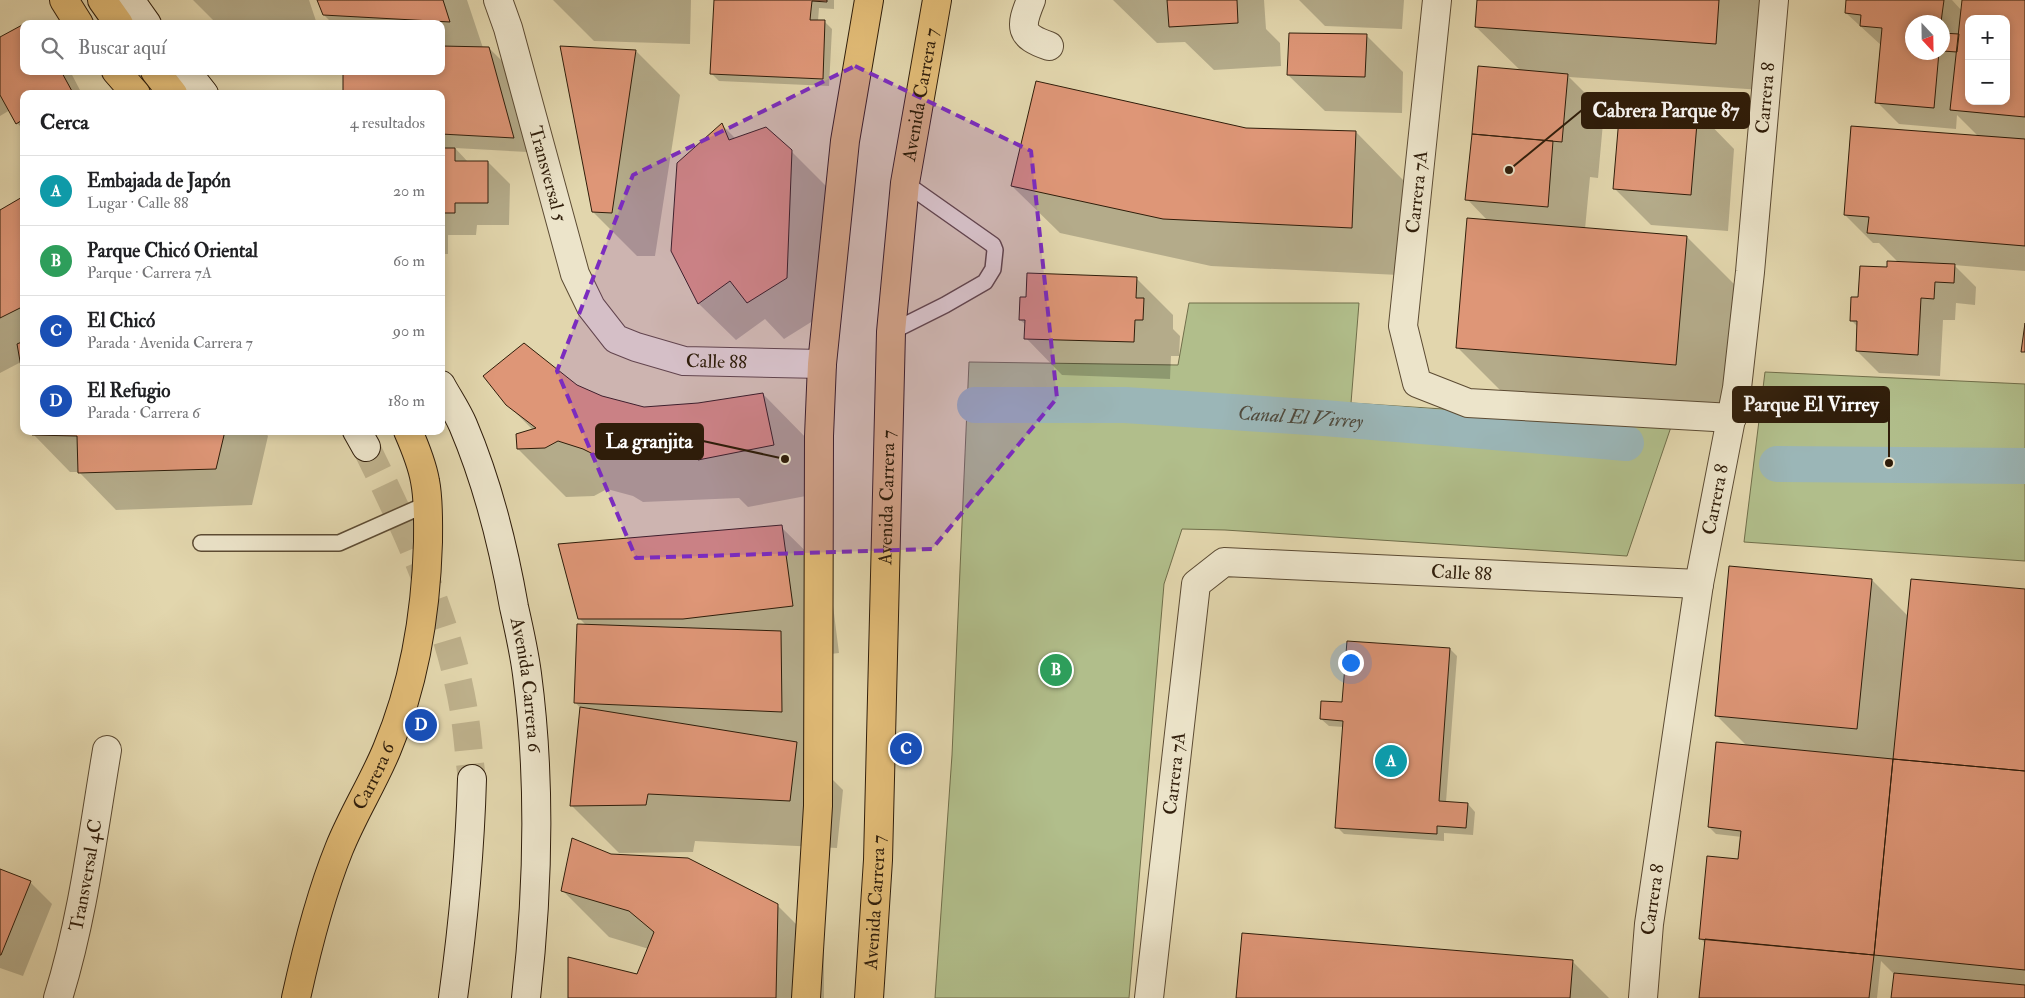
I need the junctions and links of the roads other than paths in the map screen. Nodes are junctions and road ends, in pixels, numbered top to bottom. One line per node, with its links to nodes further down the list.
1 (64, 0): 10 (main road)
2 (102, 0): 11 (main road)
3 (130, 0): 12 (street)
4 (498, 0): 22 (street, Transversal 5)
5 (870, 0): 23 (main road)
6 (937, 0): 20 (main road, Avenida Carrera 7)
7 (1031, 0): 13 (street)
8 (1437, 0): 25 (street, Carrera 7A)
9 (1774, 0): 25 (street, Carrera 8)
10 (76, 20)
11 (116, 20)
12 (144, 20)
13 (1049, 46)
14 (119, 75): 17 (main road)
15 (158, 75): 18 (main road)
16 (189, 75): 19 (street)
17 (133, 90)
18 (170, 90)
19 (201, 90)
20 (905, 182): 21 (main road, Avenida Carrera 7); 21 (lane)
21 (891, 332): 38 (main road, Avenida Carrera 7)
22 (616, 339): 23 (street, Calle 88)
23 (822, 364): 37 (main road)
24 (445, 392): 36 (street, Avenida Carrera 6)
25 (1732, 418): 30 (street, Carrera 8)
26 (410, 435): 27 (main road, Carrera 6)
27 (427, 504): 28 (lane); 34 (main road, Carrera 6)
28 (201, 543)
29 (1224, 562): 30 (street, Calle 88); 39 (street, Carrera 7A)
30 (1699, 584): 40 (street, Carrera 8)
31 (107, 750): 33 (street, Transversal 4C)
32 (472, 779): 35 (street)
33 (58, 998)
34 (296, 998)
35 (453, 998)
36 (526, 998)
37 (806, 998)
38 (869, 998)
39 (1149, 998)
40 (1643, 998)

